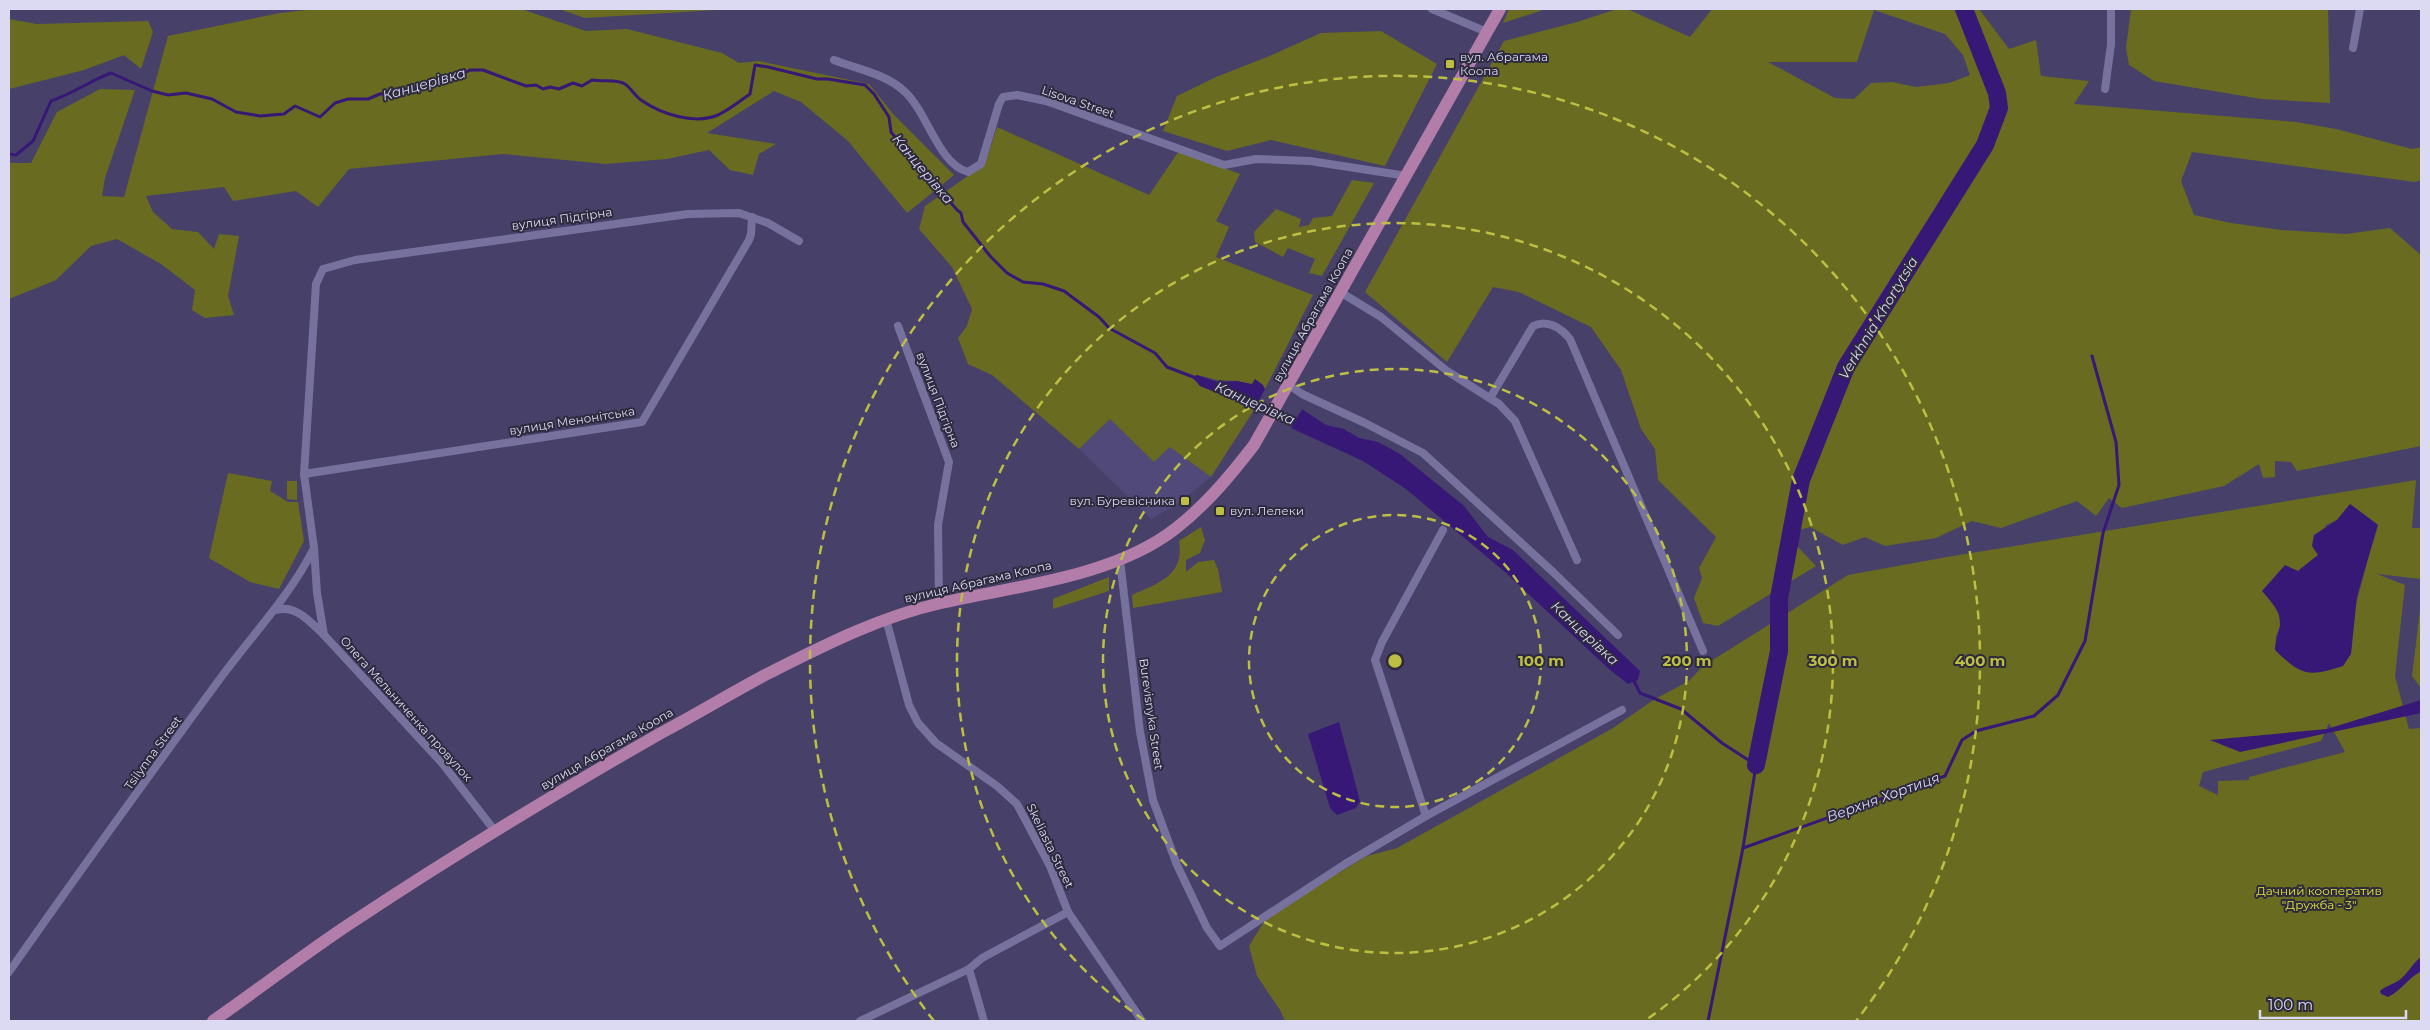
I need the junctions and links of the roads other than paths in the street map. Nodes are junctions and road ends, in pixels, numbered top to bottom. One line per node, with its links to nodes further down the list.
1 (1432, 9): 5 (street)
2 (1500, 9): 5 (main road, вулиця Абрагама Коопа)
3 (2111, 9): 8 (street)
4 (2360, 9): 6 (street)
5 (1487, 32): 9 (main road, вулиця Абрагама Коопа)
6 (2353, 48)
7 (834, 60): 9 (street, Lisova Street)
8 (2105, 89)
9 (1407, 176): 13 (main road, вулиця Абрагама Коопа)
10 (752, 217): 11 (street, вулиця Підгірна); 12 (street, вулиця Підгірна); 17 (street, вулиця Менонітська)
11 (799, 241)
12 (323, 269): 17 (street, Олега Мельниченка провулок)
13 (1340, 292): 15 (main road, вулиця Абрагама Коопа); 16 (street)
14 (898, 326): 22 (street, вулиця Підгірна)
15 (1289, 385): 20 (main road, вулиця Абрагама Коопа); 26 (street)
16 (1490, 398): 21 (street); 27 (street)
17 (304, 474): 19 (street, Олега Мельниченка провулок)
18 (1443, 530): 29 (street)
19 (314, 548): 23 (street, Tsilynna Street); 25 (street, Олега Мельниченка провулок)
20 (1120, 560): 22 (main road, вулиця Абрагама Коопа); 29 (street, Burevisnyka Street)
21 (1577, 560)
22 (939, 603): 24 (main road, вулиця Абрагама Коопа)
23 (276, 610): 25 (street); 33 (street, Tsilynna Street)
24 (886, 619): 30 (main road, вулиця Абрагама Коопа); 31 (street, Skeliasta Street)
25 (324, 635): 30 (street, Олега Мельниченка провулок)
26 (1618, 635)
27 (1703, 650)
28 (1622, 710): 29 (street)
29 (1426, 816)
30 (495, 830): 34 (main road, вулиця Абрагама Коопа)
31 (1068, 912): 32 (street); 37 (street, Skeliasta Street)
32 (969, 969): 35 (street); 36 (street)
33 (9, 972)
34 (213, 1021)
35 (860, 1021)
36 (984, 1021)
37 (1142, 1021)

